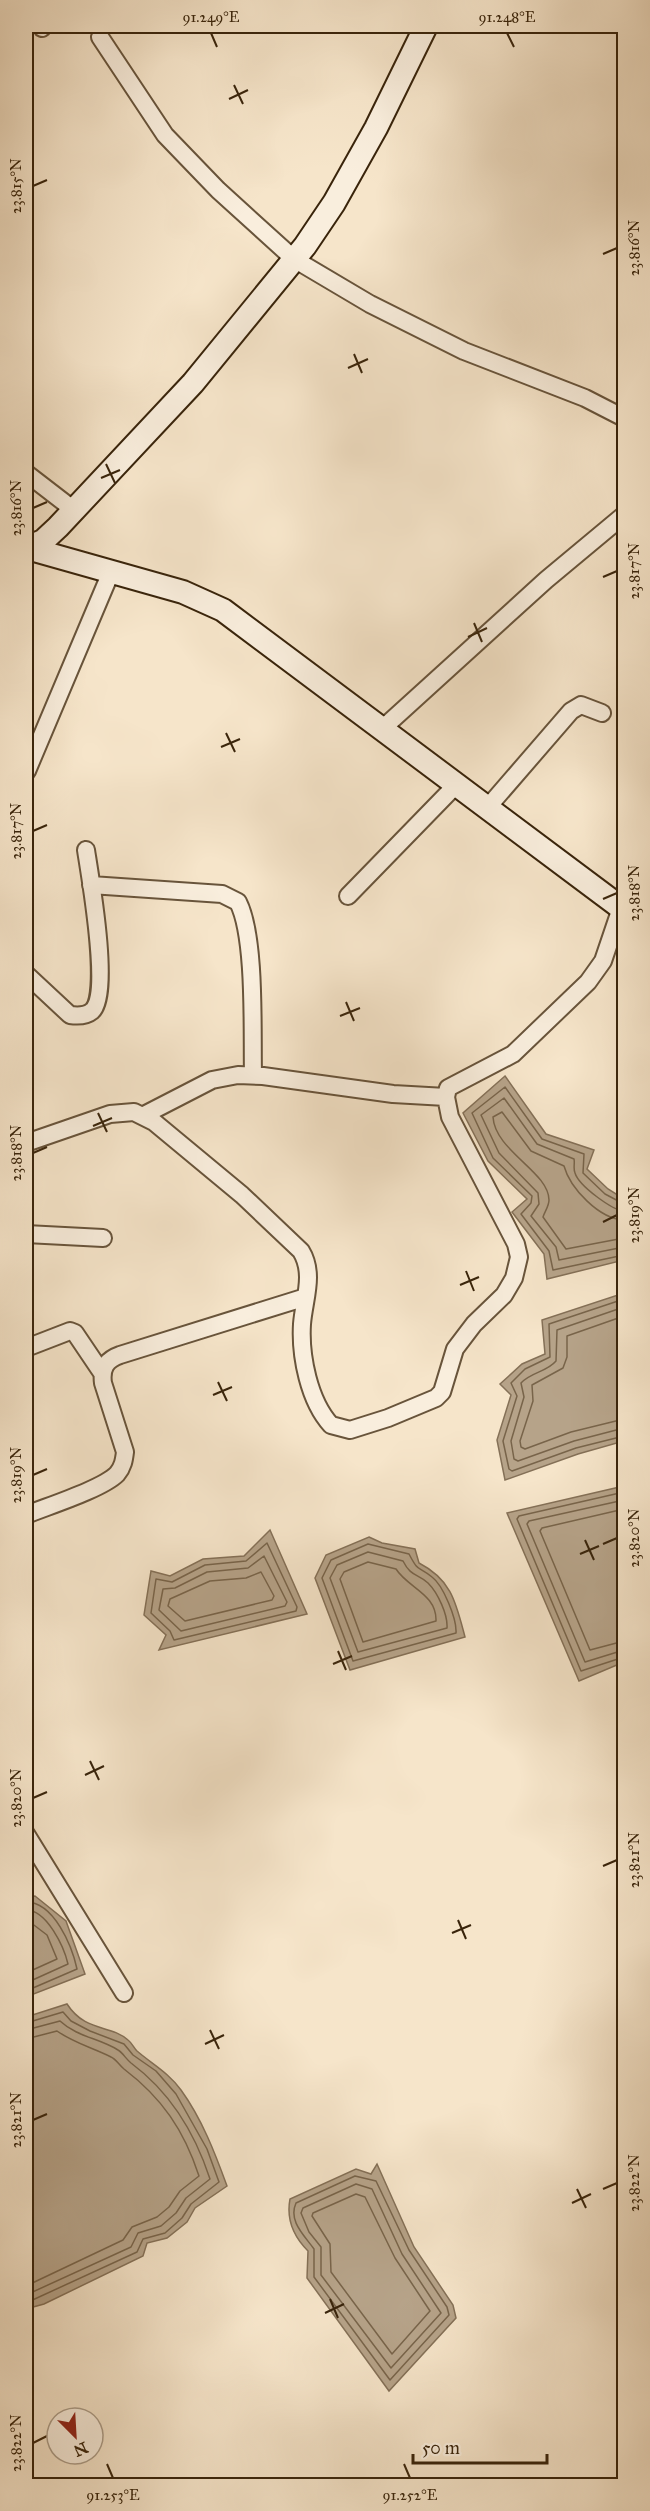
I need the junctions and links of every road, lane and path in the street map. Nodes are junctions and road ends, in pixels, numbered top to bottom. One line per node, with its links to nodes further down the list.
1 (426, 26): 3 (street)
2 (100, 37): 3 (street)
3 (294, 259): 4 (street); 6 (street)
4 (624, 418)
5 (26, 473): 6 (street)
6 (75, 510): 8 (street)
7 (624, 515): 11 (street)
8 (26, 548): 9 (street)
9 (111, 572): 11 (street); 12 (street)
10 (602, 713): 14 (street)
11 (382, 729): 13 (street)
12 (27, 771)
13 (457, 784): 14 (street); 17 (street)
14 (488, 807): 18 (street)
15 (86, 850): 16 (street)
16 (91, 885): 19 (street); 20 (street)
17 (348, 896)
18 (623, 905): 21 (street)
19 (26, 974)
20 (253, 1075): 21 (street); 22 (street)
21 (446, 1097): 26 (street)
22 (144, 1115): 23 (street); 26 (street)
23 (26, 1143)
24 (26, 1234): 25 (street)
25 (103, 1238)
26 (306, 1296): 28 (street)
27 (26, 1348): 28 (street)
28 (102, 1373): 29 (street)
29 (26, 1515)
30 (26, 1834): 31 (street)
31 (124, 1993)

